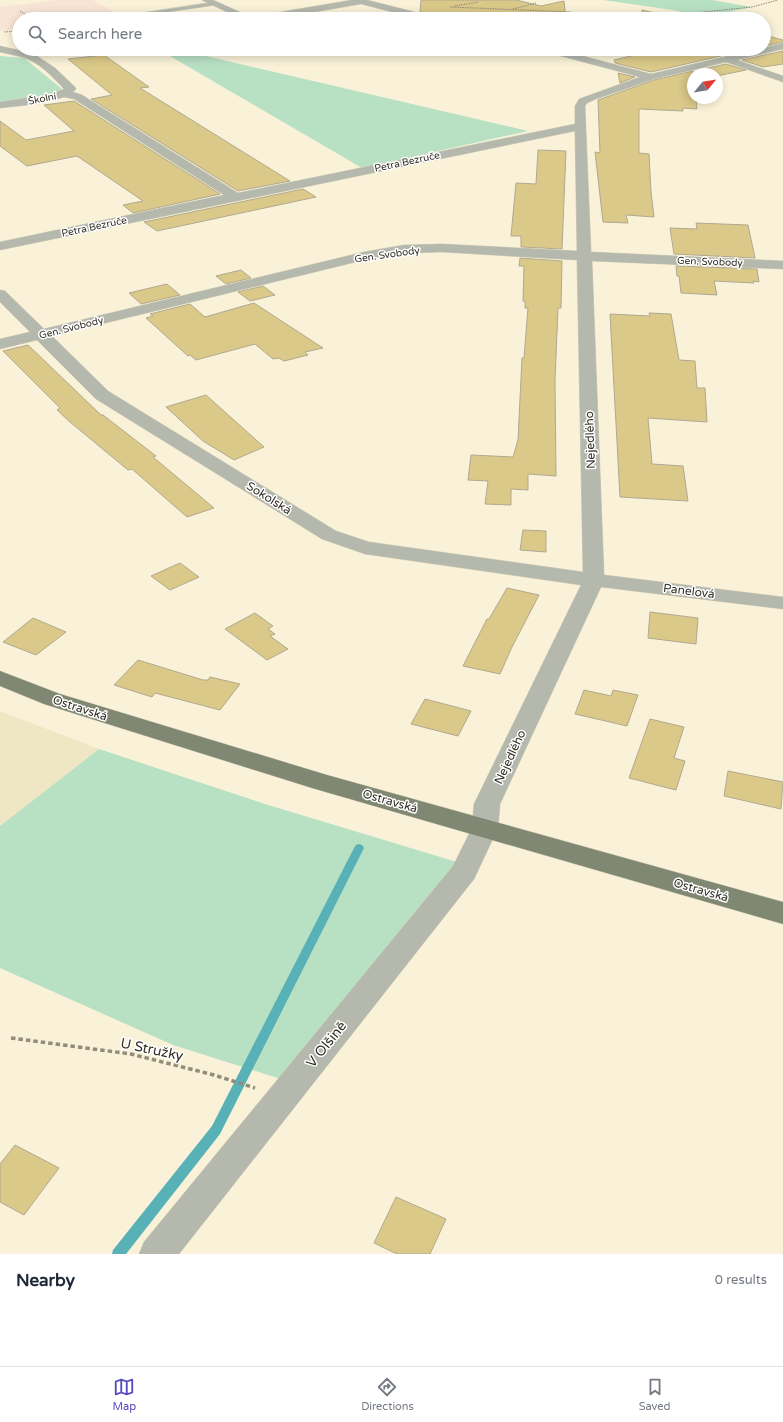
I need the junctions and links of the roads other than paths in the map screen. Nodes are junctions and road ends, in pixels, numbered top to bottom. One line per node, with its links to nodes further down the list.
1 (360, 0): 5 (street); 6 (street)
2 (210, 2): 3 (lane); 4 (street)
3 (151, 12)
4 (233, 12)
5 (295, 12)
6 (405, 12)
7 (783, 46): 9 (street, Nejedlého)
8 (0, 49): 10 (street, Školní)
9 (771, 49)
10 (12, 53)
11 (28, 56): 17 (street, Školní)
12 (571, 56): 15 (street)
13 (739, 56): 14 (street, Nejedlého)
14 (726, 59): 15 (street, Nejedlého); 16 (street)
15 (650, 77): 19 (street, Nejedlého)
16 (783, 79)
17 (66, 94): 18 (street, Školní); 20 (street)
18 (0, 105)
19 (580, 126): 20 (street, Petra Bezruče); 22 (street, Nejedlého)
20 (234, 196): 21 (street, Petra Bezruče)
21 (0, 246)
22 (584, 256): 23 (street, Gen. Svobody); 25 (street, Gen. Svobody); 27 (street, Nejedlého)
23 (783, 265)
24 (0, 294): 25 (street, Sokolská)
25 (41, 334): 26 (street, Gen. Svobody); 27 (street, Sokolská)
26 (0, 344)
27 (594, 580): 28 (street, Panelová); 30 (street, Nejedlého)
28 (783, 603)
29 (0, 678): 30 (main road, Ostravská)
30 (485, 828): 31 (main road, Ostravská); 32 (street, V Olšině)
31 (783, 913)
32 (157, 1254)

